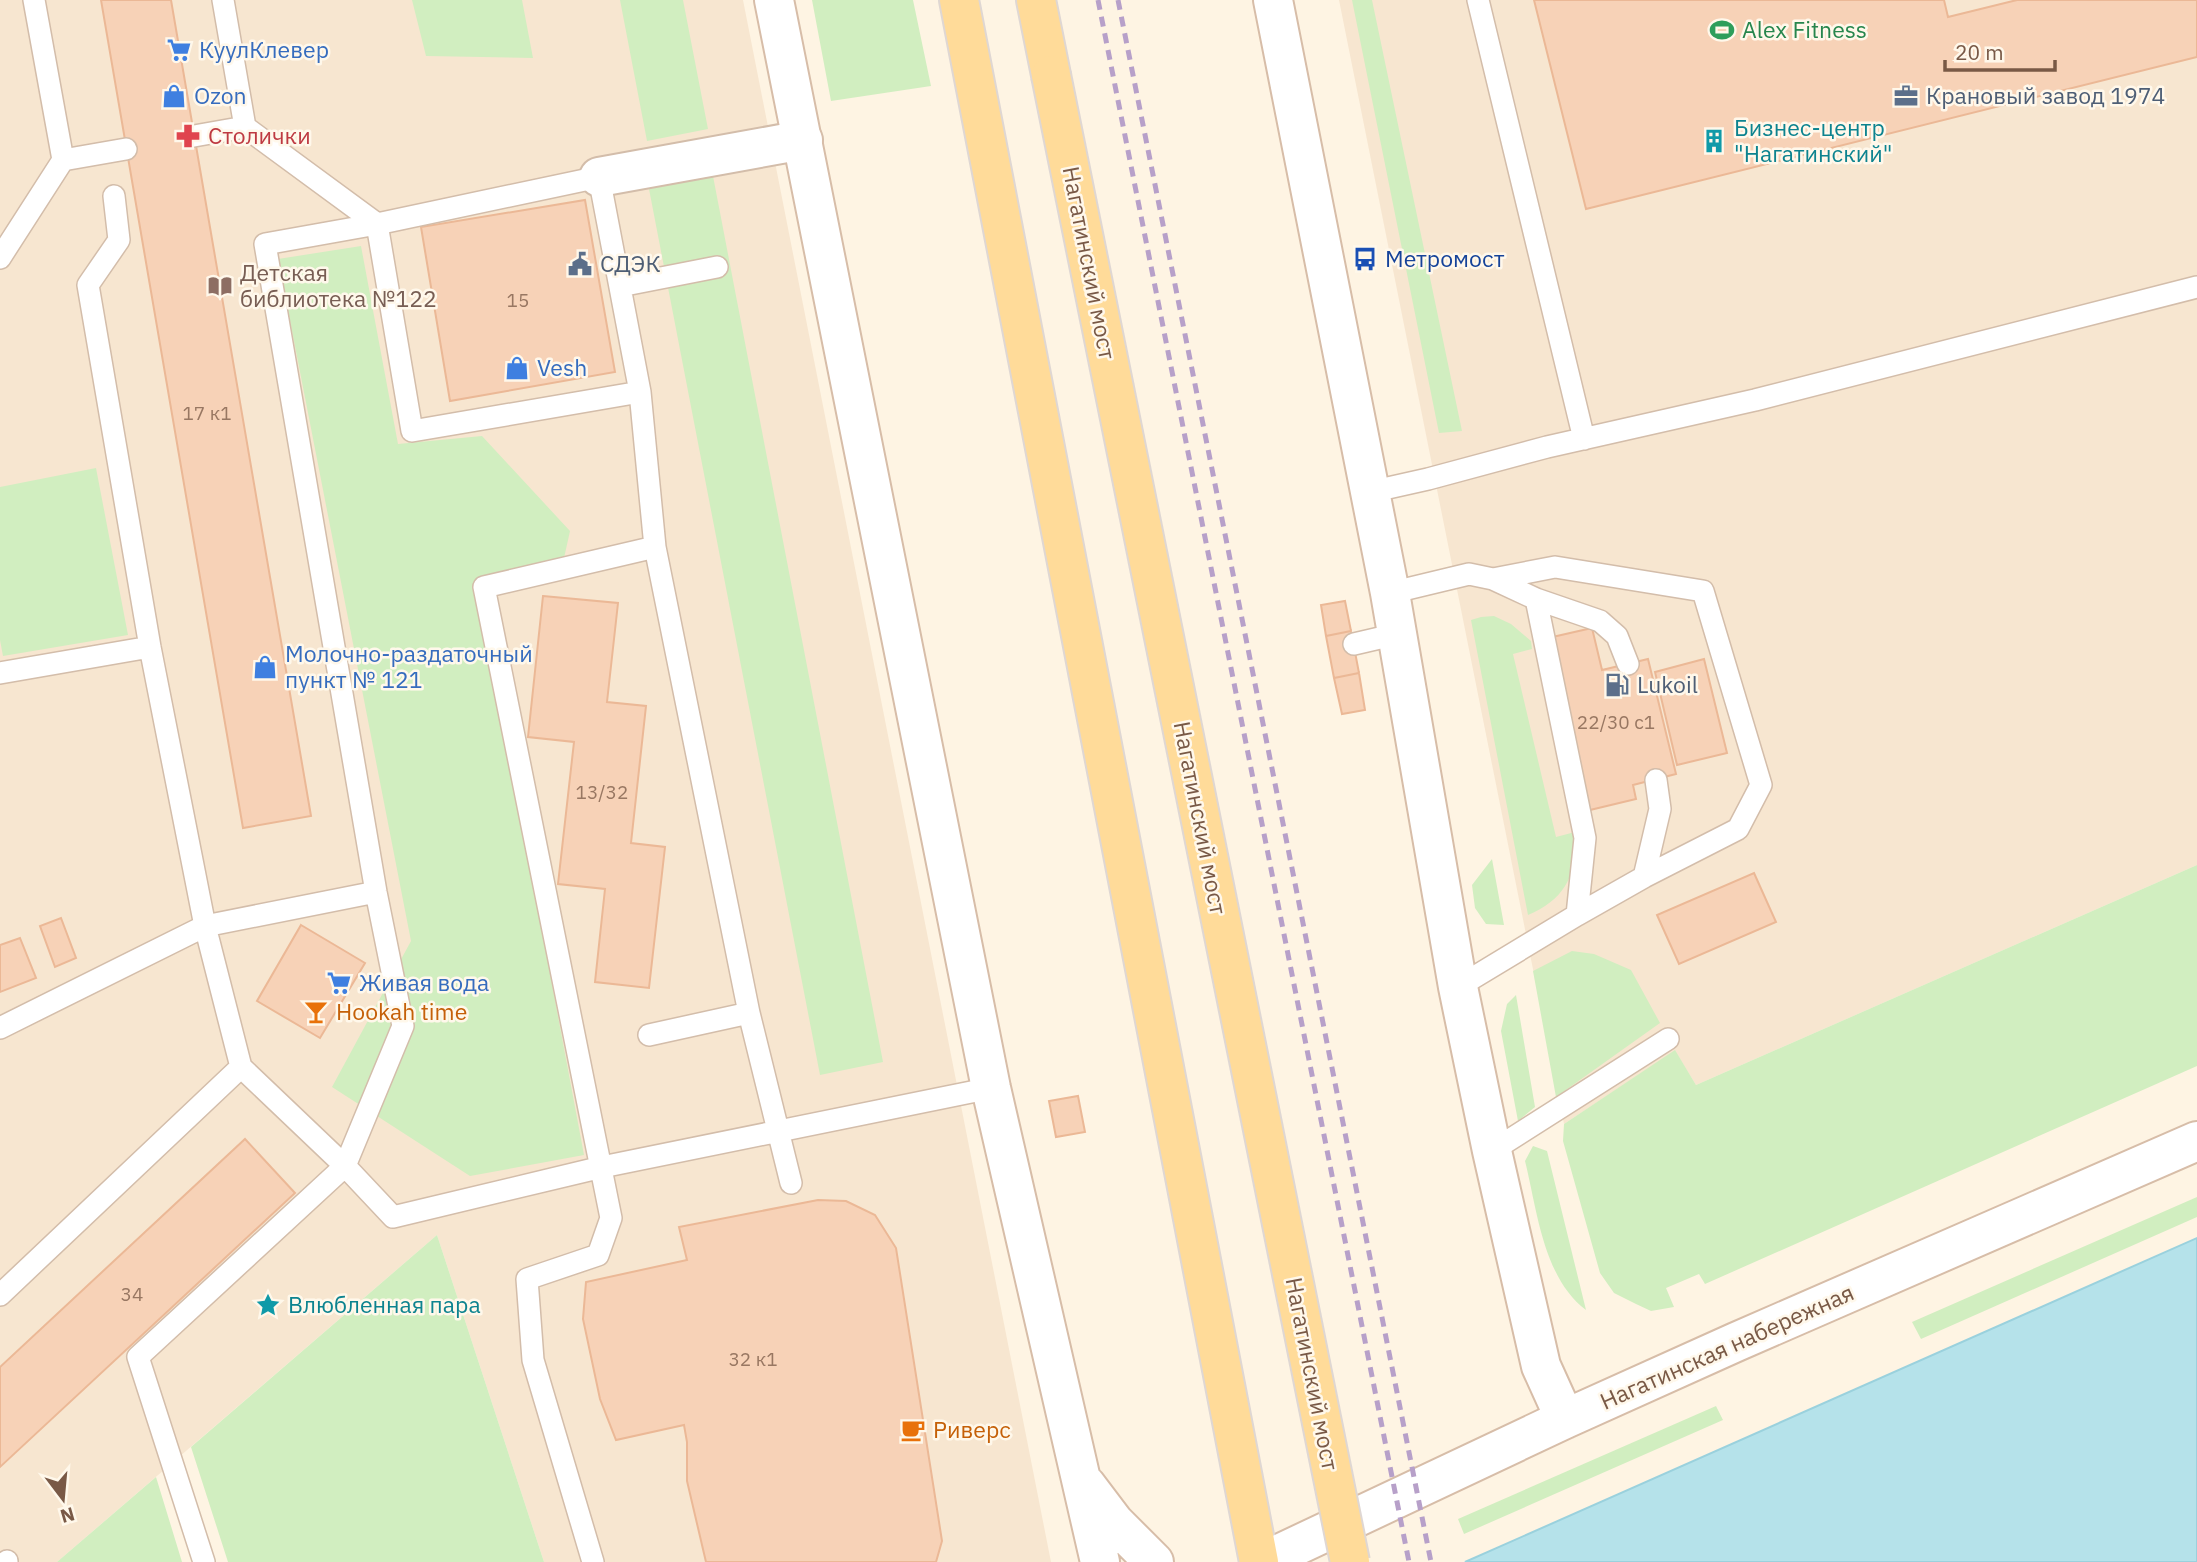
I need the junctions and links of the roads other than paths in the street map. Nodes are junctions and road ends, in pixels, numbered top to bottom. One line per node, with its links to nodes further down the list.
1 (34, 0): 12 (lane)
2 (223, 0): 8 (lane)
3 (774, 0): 10 (main road)
4 (959, 0): 57 (main road)
5 (1036, 0): 58 (main road, Нагатинский мост, bridge)
6 (1272, 0): 22 (main road)
7 (1478, 0): 21 (lane)
8 (245, 127): 9 (lane); 15 (lane)
9 (194, 136)
10 (803, 140): 13 (main road); 43 (main road)
11 (126, 149): 12 (lane)
12 (63, 160): 16 (lane)
13 (600, 177): 15 (lane); 18 (lane)
14 (114, 196): 29 (lane)
15 (377, 224): 20 (lane); 34 (lane)
16 (0, 258)
17 (717, 267): 18 (lane)
18 (620, 286): 20 (lane)
19 (2197, 287): 21 (lane)
20 (640, 392): 23 (lane)
21 (1584, 439): 22 (lane)
22 (1370, 492): 25 (main road)
23 (655, 547): 38 (lane); 48 (lane)
24 (1493, 579): 25 (lane); 26 (lane); 33 (lane)
25 (1390, 593): 27 (main road)
26 (1536, 599): 30 (lane); 35 (lane)
27 (1397, 634): 28 (lane); 37 (main road)
28 (1353, 644)
29 (150, 647): 31 (lane); 36 (lane)
30 (1628, 664)
31 (0, 673)
32 (1656, 779): 33 (lane)
33 (1644, 877): 35 (lane)
34 (376, 892): 36 (lane); 47 (lane)
35 (1577, 915): 37 (lane)
36 (205, 926): 39 (lane); 42 (lane)
37 (1458, 987): 46 (main road)
38 (749, 1013): 40 (lane); 44 (lane)
39 (0, 1028)
40 (649, 1035)
41 (1668, 1039): 46 (lane)
42 (241, 1067): 47 (lane); 50 (lane)
43 (991, 1088): 44 (lane); 52 (main road)
44 (778, 1131): 48 (lane); 49 (lane)
45 (2197, 1141): 51 (main road, Нагатинская набережная)
46 (1492, 1152): 51 (main road)
47 (345, 1166): 48 (lane); 53 (lane)
48 (602, 1167): 54 (lane)
49 (791, 1183)
50 (0, 1295)
51 (1565, 1419): 57 (main road, Нагатинская набережная)
52 (1080, 1476): 55 (main road); 56 (main road)
53 (204, 1562)
54 (593, 1562)
55 (1100, 1562)
56 (1154, 1562)
57 (1261, 1562)
58 (1350, 1562)

